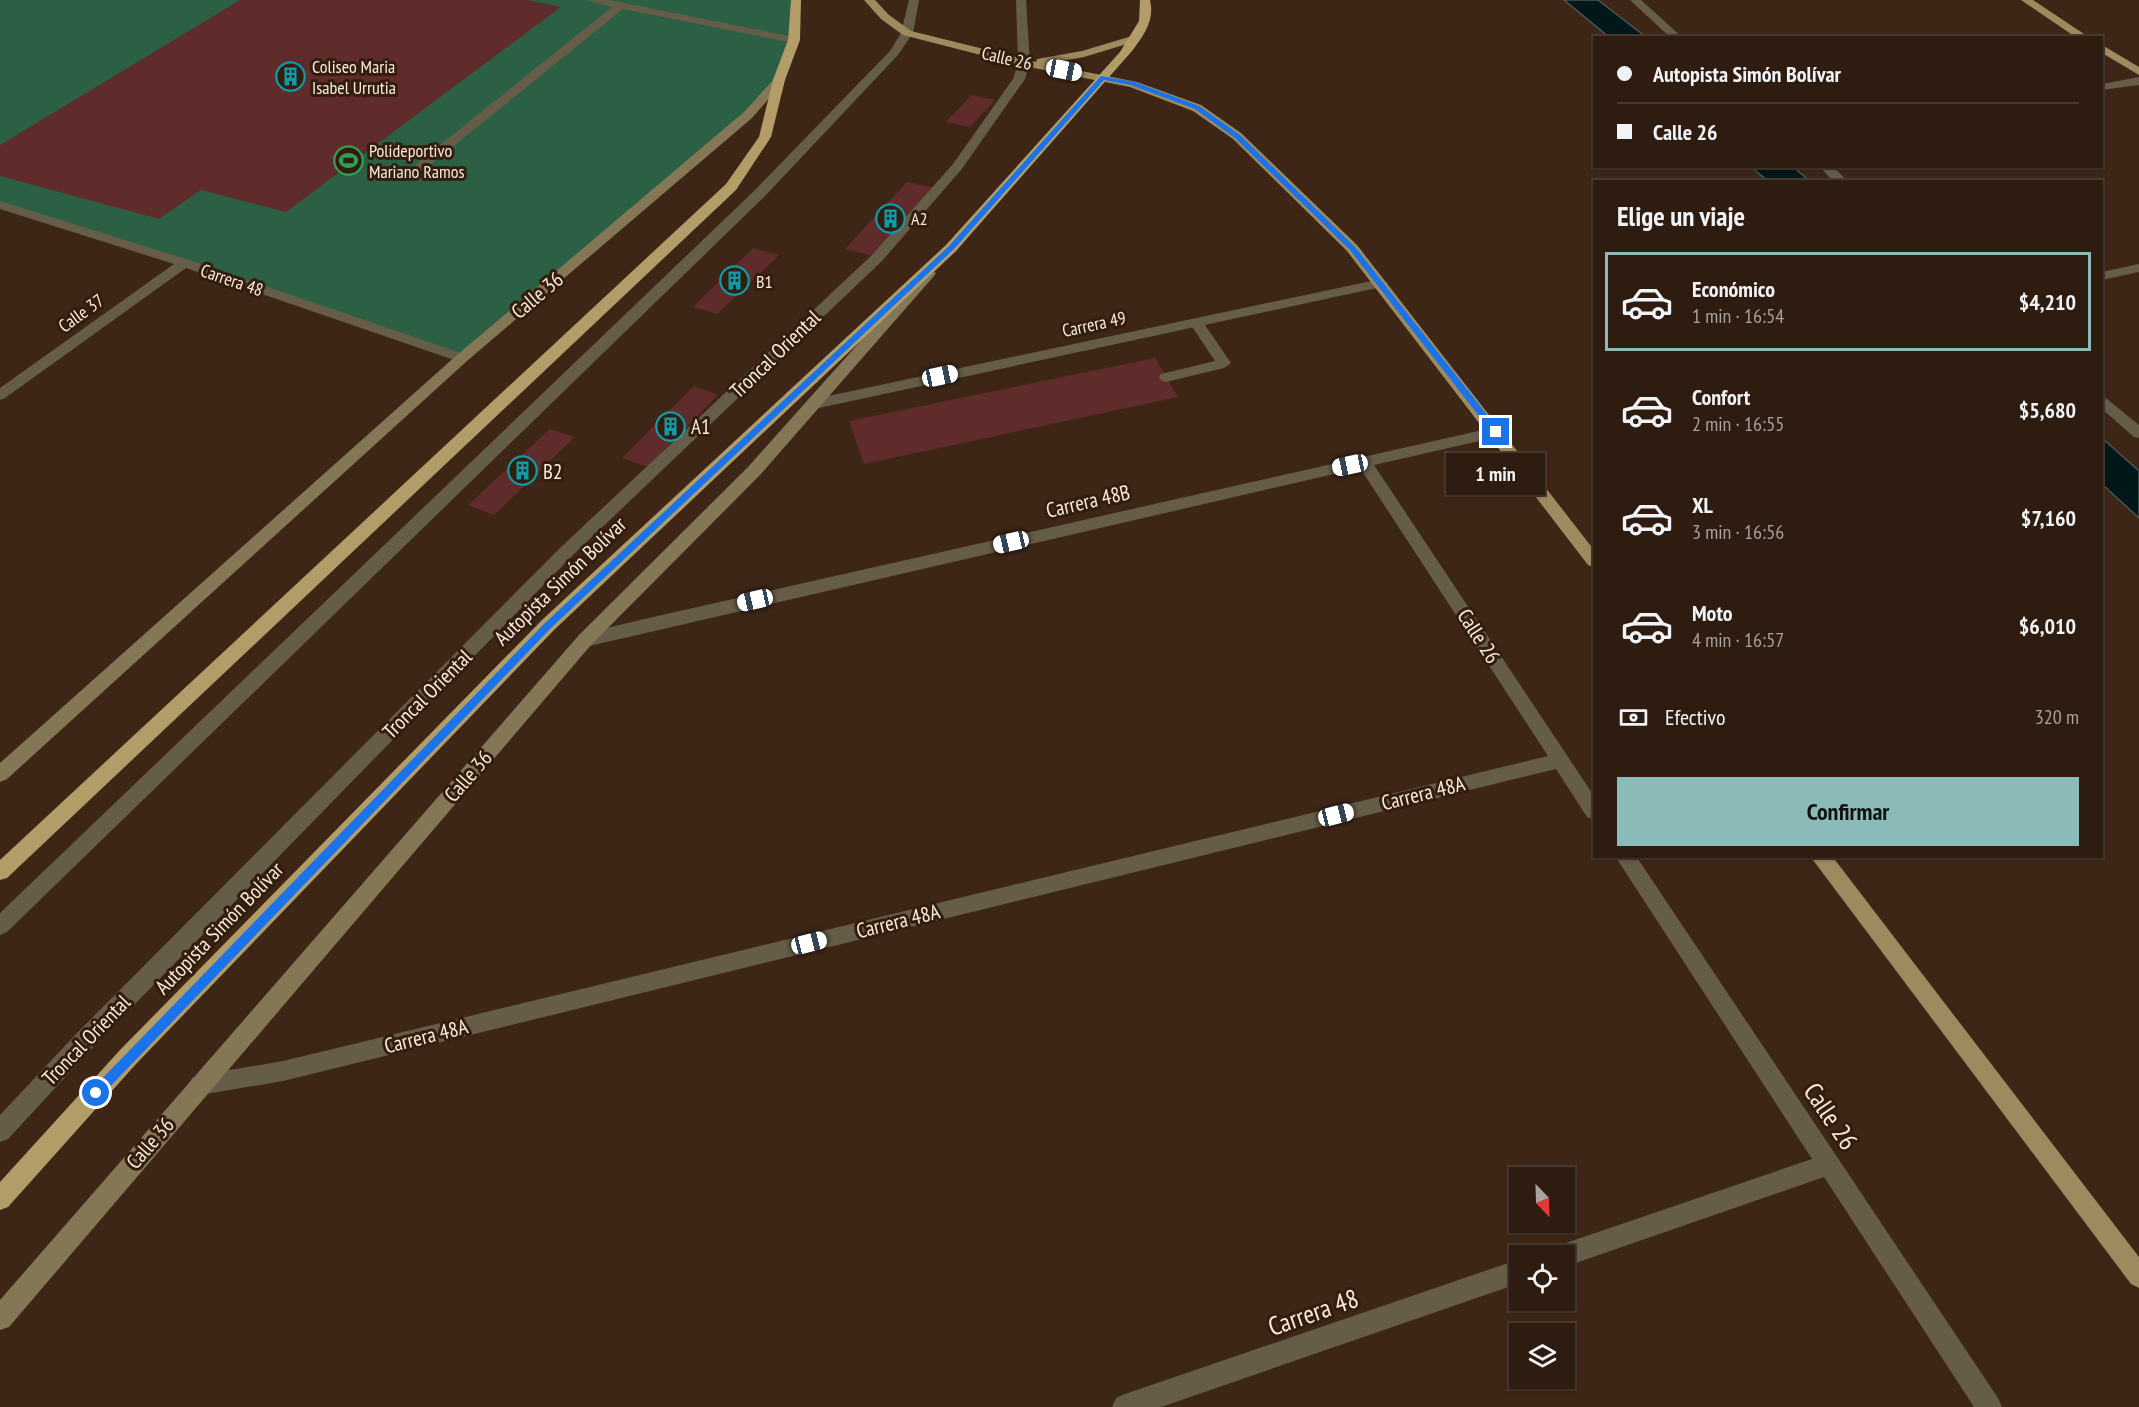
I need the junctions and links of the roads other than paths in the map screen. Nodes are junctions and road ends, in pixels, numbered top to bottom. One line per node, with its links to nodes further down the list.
1 (593, 0): 9 (street)
2 (796, 0): 14 (highway)
3 (869, 0): 10 (main road, Calle 26)
4 (914, 0): 10 (street)
5 (1021, 0): 16 (street, Troncal Oriental)
6 (1145, 0): 13 (highway, Autopista Simón Bolívar)
7 (1635, 0): 11 (street)
8 (2026, 0): 12 (main road)
9 (620, 6): 14 (street); 22 (street)
10 (907, 33): 16 (main road, Calle 26); 48 (street)
11 (1676, 36)
12 (2082, 36)
13 (1136, 38): 16 (main road); 18 (highway, Autopista Simón Bolívar)
14 (794, 40): 19 (highway)
15 (2103, 49): 17 (main road)
16 (1024, 63): 18 (main road, Calle 26); 50 (street, Troncal Oriental)
17 (2139, 72)
18 (1103, 78): 26 (highway, Autopista Simón Bolívar); 30 (main road, Calle 26)
19 (779, 80): 32 (street, Calle 36); 47 (highway)
20 (2139, 81): 21 (street)
21 (2103, 87)
22 (420, 167)
23 (1827, 168): 24 (street)
24 (1840, 180)
25 (0, 205): 27 (street, Carrera 48)
26 (951, 248): 36 (street, Calle 36); 52 (highway, Autopista Simón Bolívar)
27 (184, 263): 32 (street, Carrera 48); 34 (street, Calle 37)
28 (2139, 268): 29 (street)
29 (2103, 276)
30 (1381, 283): 31 (street, Carrera 49); 37 (main road, Calle 26)
31 (1196, 322): 33 (street); 36 (street, Carrera 49)
32 (462, 358): 43 (street, Calle 36)
33 (1166, 377)
34 (0, 395)
35 (2103, 403): 38 (street)
36 (814, 404): 41 (street, Calle 36)
37 (1496, 432): 39 (street, Carrera 48B); 40 (main road, Calle 26)
38 (2139, 433)
39 (1364, 462): 41 (street, Carrera 48B); 42 (street, Calle 26)
40 (1593, 560)
41 (585, 640): 49 (street, Calle 36)
42 (1561, 760): 44 (street, Calle 26); 49 (street, Carrera 48A)
43 (0, 774)
44 (1593, 809)
45 (1626, 858): 51 (street, Calle 26)
46 (1822, 858): 55 (main road)
47 (0, 872)
48 (0, 926)
49 (200, 1085): 56 (street, Calle 36)
50 (0, 1131)
51 (1829, 1164): 53 (street); 58 (street, Calle 26)
52 (0, 1199)
53 (1575, 1252)
54 (1509, 1275): 57 (street, Carrera 48)
55 (2139, 1276)
56 (0, 1318)
57 (1125, 1407)
58 (1989, 1407)

